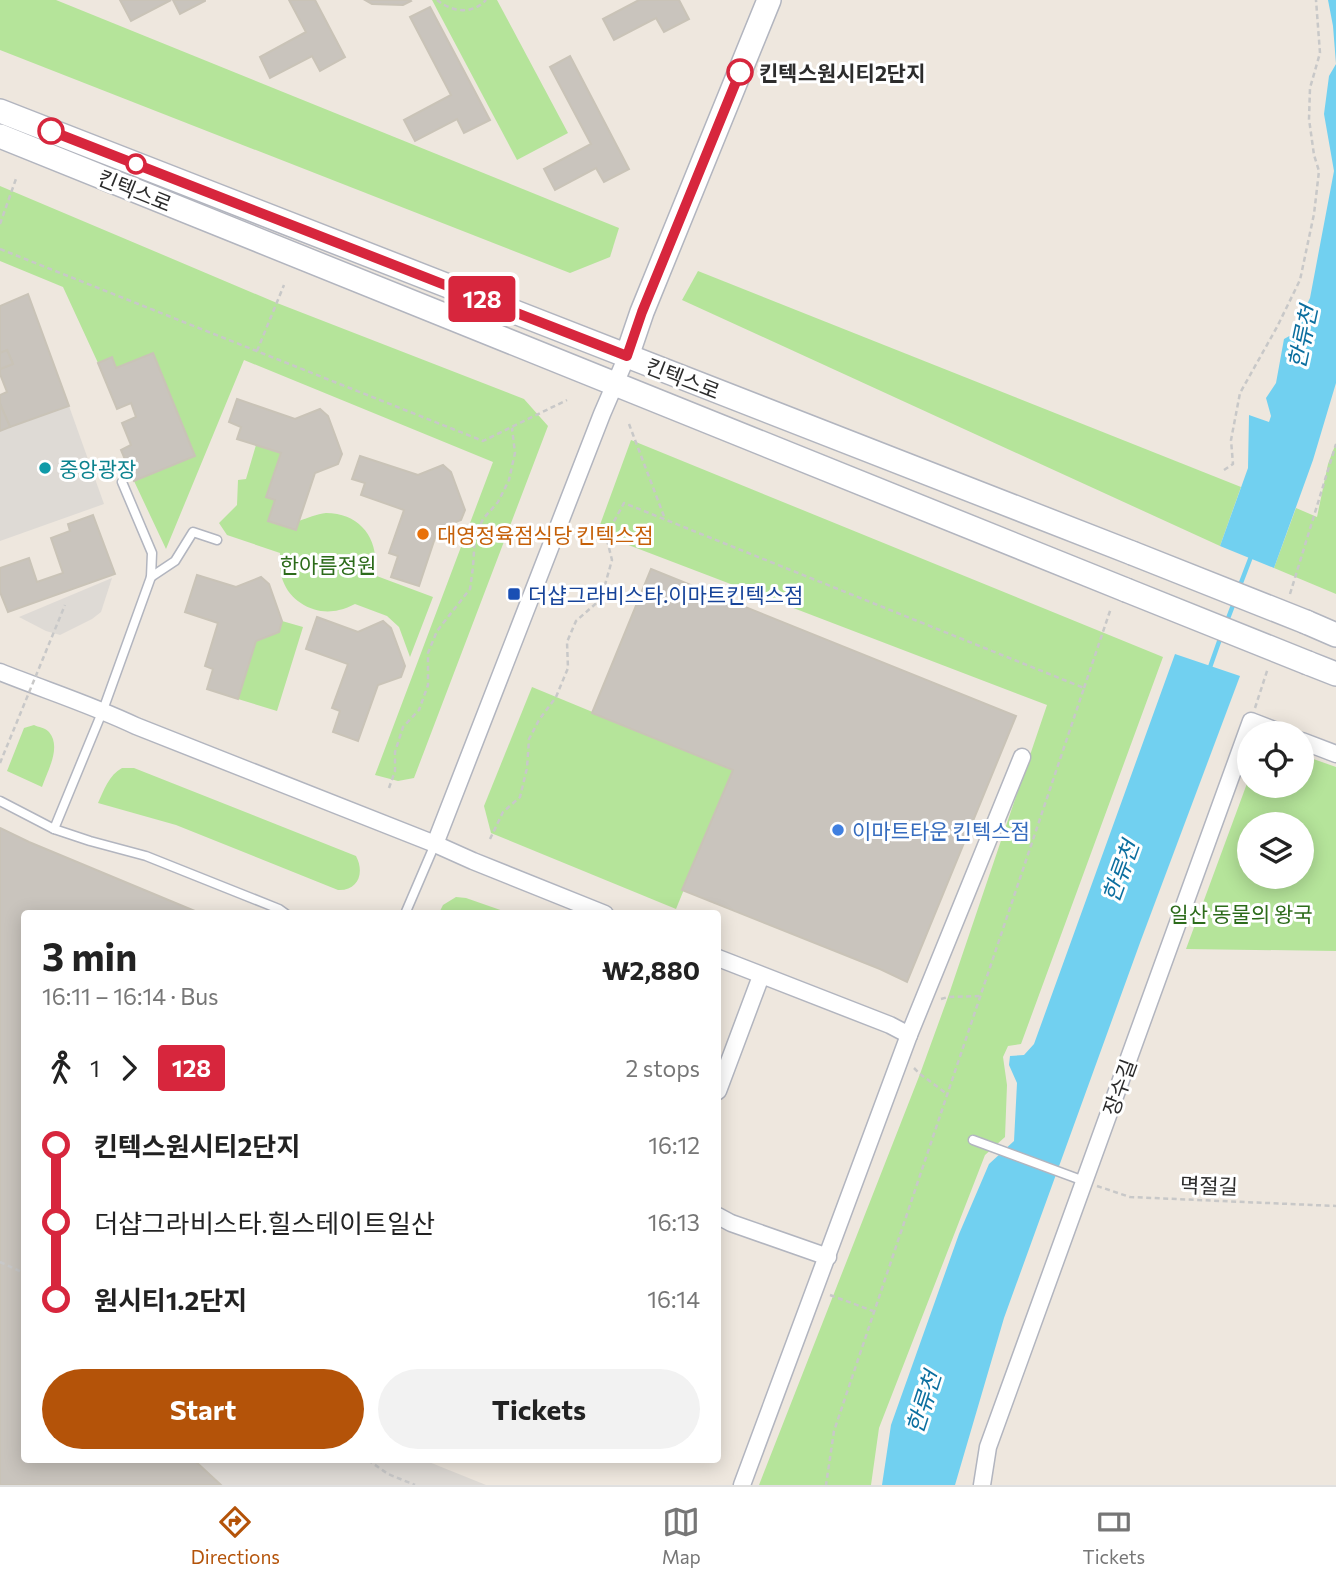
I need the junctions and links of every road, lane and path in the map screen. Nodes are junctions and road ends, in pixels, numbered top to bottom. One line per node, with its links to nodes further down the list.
1 (437, 0): 2 (path)
2 (486, 0)
3 (769, 0): 12 (main road)
4 (1316, 0): 18 (path)
5 (0, 111): 12 (main road, 킨텍스로)
6 (0, 136): 13 (main road, 킨텍스로)
7 (17, 176): 8 (path)
8 (0, 224)
9 (0, 249): 11 (path)
10 (284, 285): 11 (path)
11 (257, 351): 16 (path)
12 (627, 356): 13 (street); 26 (main road, 킨텍스로, bridge)
13 (614, 384): 29 (main road, 킨텍스로, bridge); 42 (street)
14 (567, 400): 16 (path)
15 (629, 425): 20 (path)
16 (512, 428): 38 (path)
17 (1336, 444): 23 (path)
18 (1224, 470)
19 (122, 482): 22 (lane)
20 (665, 519): 30 (path); 41 (path)
21 (216, 540): 22 (lane)
22 (152, 577): 31 (lane)
23 (1288, 603)
24 (65, 605): 37 (path, bridge)
25 (1111, 608): 30 (path)
26 (1336, 635)
27 (1268, 668): 32 (path)
28 (0, 672): 31 (street)
29 (1336, 674)
30 (1084, 688): 48 (path)
31 (103, 710): 40 (lane); 42 (street)
32 (1251, 721)
33 (1314, 746): 34 (street)
34 (1336, 754)
35 (1022, 757): 50 (street)
36 (1237, 760): 55 (street, 장수길)
37 (0, 763)
38 (389, 788)
39 (0, 801): 40 (lane)
40 (54, 829): 43 (lane)
41 (491, 839)
42 (435, 844): 44 (lane); 45 (street)
43 (280, 910)
44 (407, 910)
45 (595, 910)
46 (721, 959): 47 (street)
47 (761, 976): 50 (street); 52 (street)
48 (980, 996): 49 (path); 53 (path)
49 (941, 999)
50 (909, 1035): 58 (street)
51 (915, 1068): 53 (path)
52 (721, 1083)
53 (947, 1094): 62 (path)
54 (973, 1140): 55 (lane)
55 (1084, 1181): 56 (path, 멱절길); 67 (street, 장수길)
56 (1336, 1206)
57 (721, 1218): 58 (street)
58 (828, 1257): 65 (street)
59 (0, 1262): 60 (path)
60 (21, 1272)
61 (827, 1293): 62 (path)
62 (874, 1311): 66 (path)
63 (372, 1463): 64 (path)
64 (415, 1485)
65 (742, 1485)
66 (826, 1485)
67 (982, 1485)

